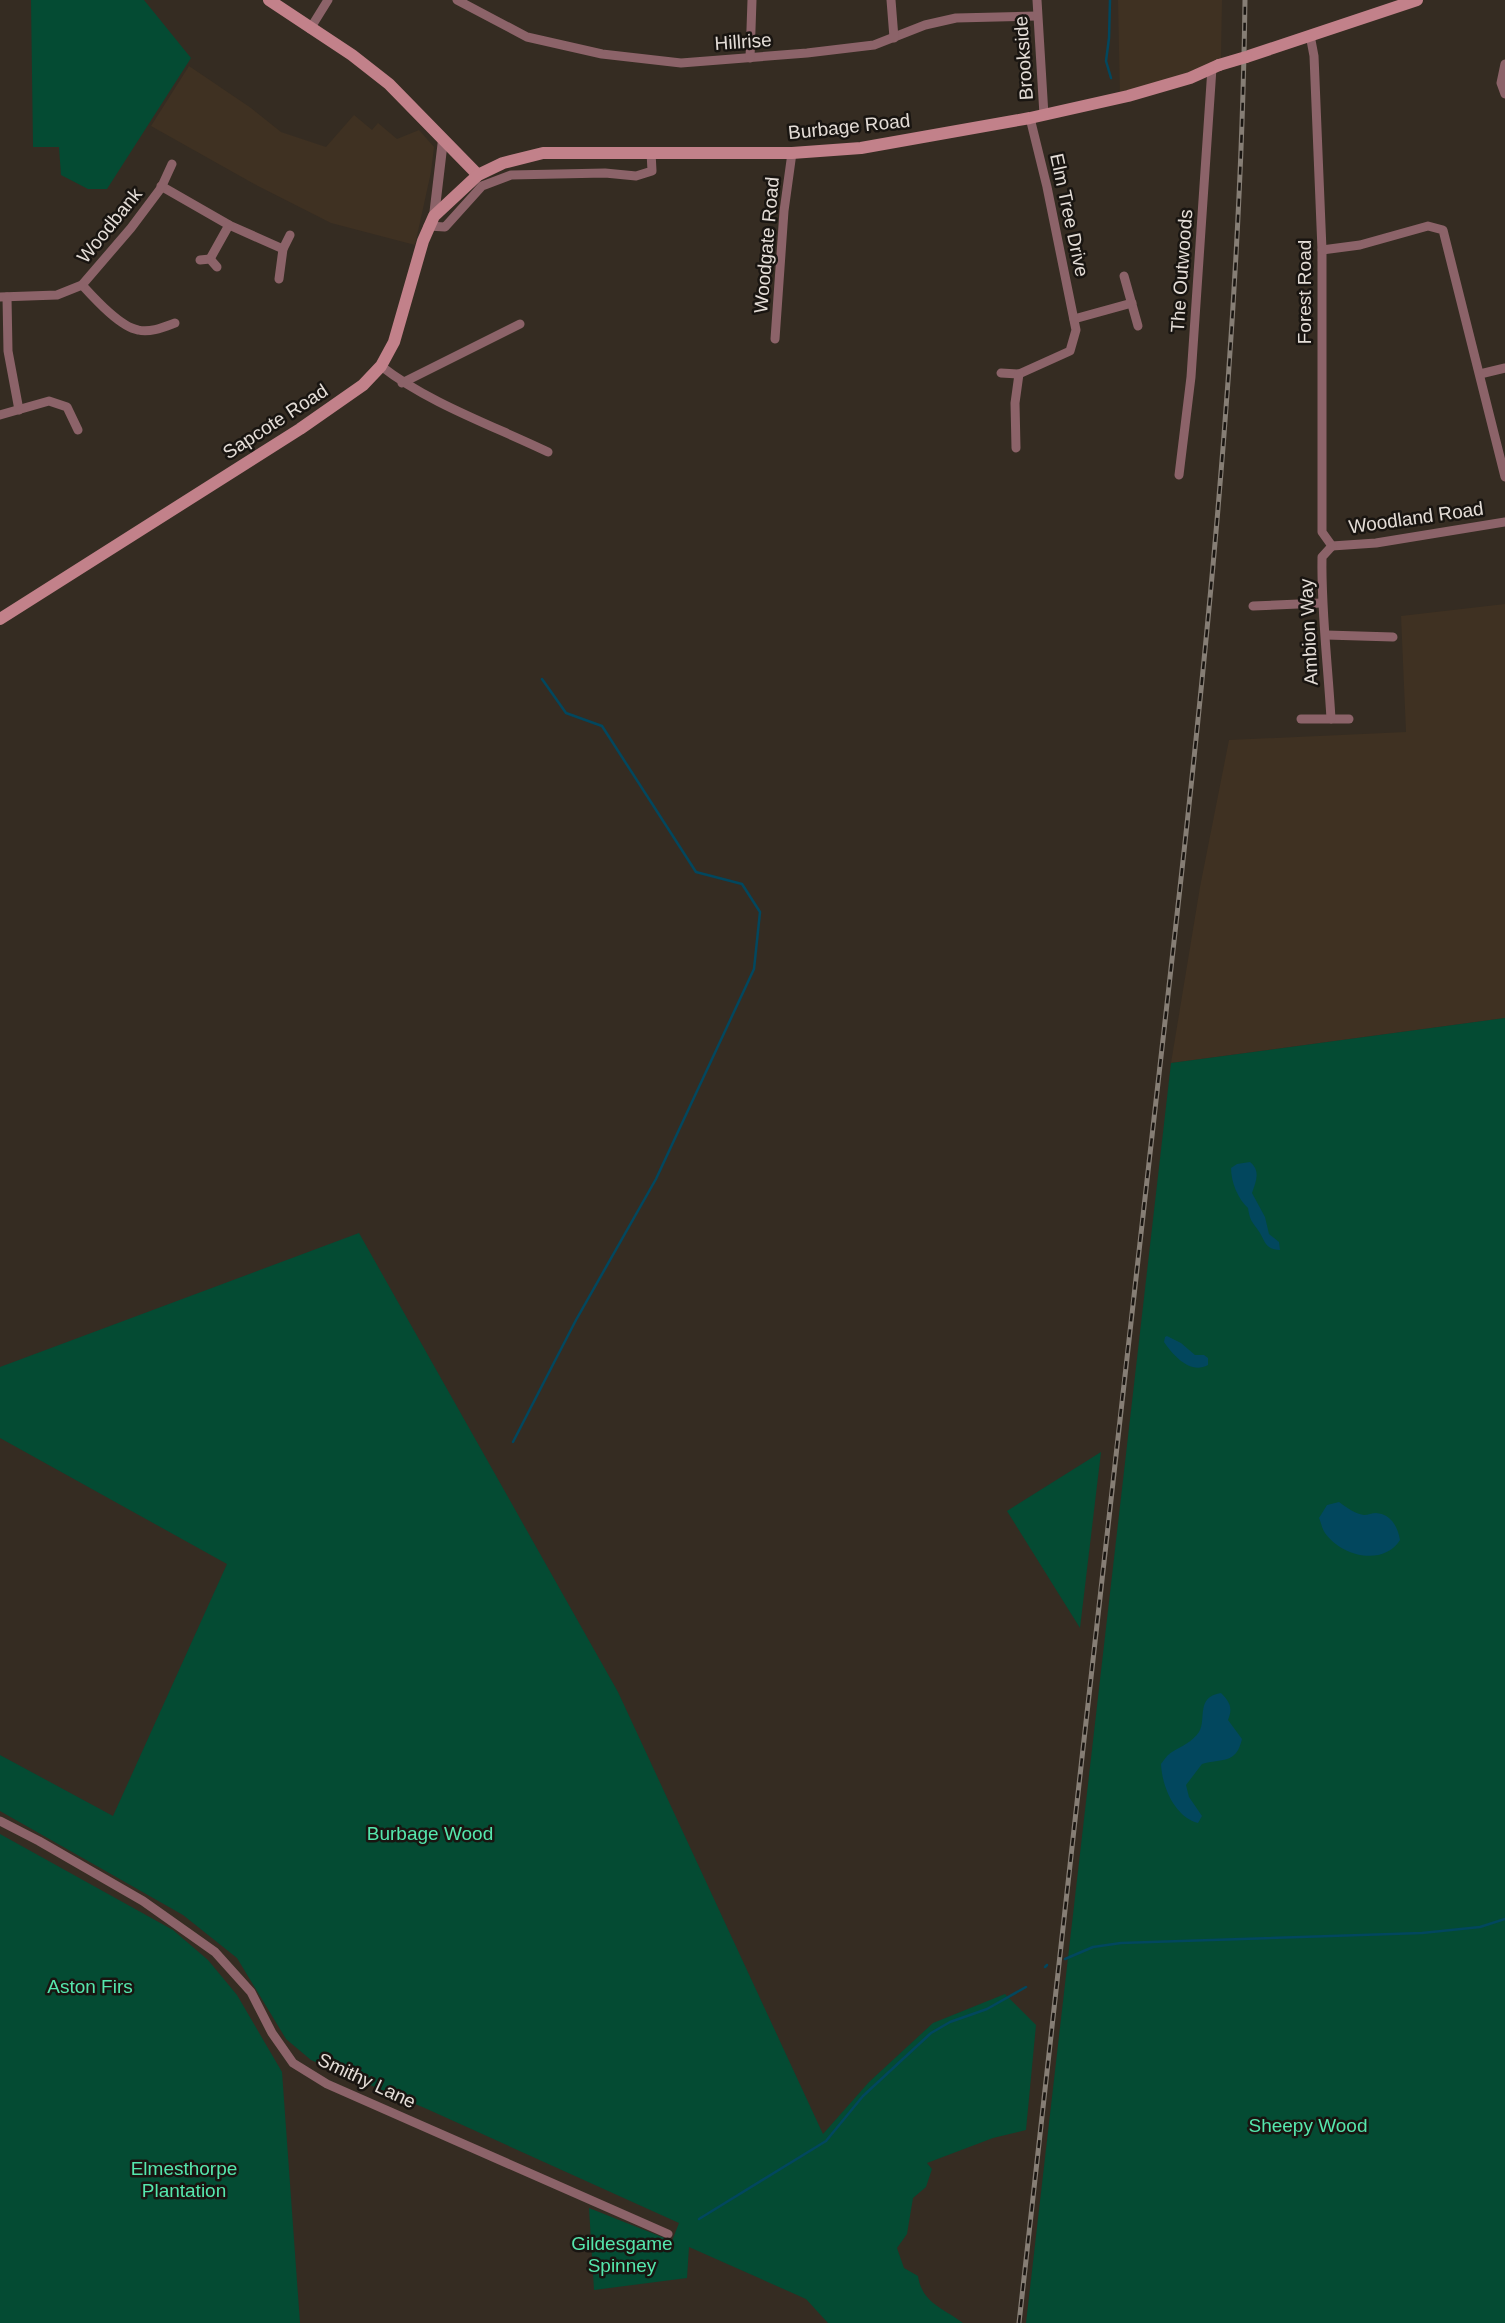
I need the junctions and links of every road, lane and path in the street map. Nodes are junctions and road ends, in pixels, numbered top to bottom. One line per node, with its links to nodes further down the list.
1 (269, 0): 9 (main road)
2 (328, 0): 9 (street)
3 (457, 0): 12 (street, Hillrise)
4 (752, 0): 12 (street)
5 (891, 0): 11 (street)
6 (1037, 0): 8 (street, Brookside)
7 (1408, 1): 10 (main road, Burbage Road)
8 (1037, 16): 11 (street, Hillrise); 16 (street, Brookside)
9 (310, 29): 18 (main road)
10 (1310, 35): 14 (main road, Burbage Road, bridge); 28 (street, Forest Road)
11 (894, 38): 12 (street, Hillrise)
12 (750, 58)
13 (1505, 64): 15 (street)
14 (1216, 67): 16 (main road, Burbage Road); 51 (street, The Outwoods)
15 (1505, 94)
16 (1044, 115): 17 (main road, Burbage Road)
17 (1030, 118): 20 (main road, Burbage Road); 35 (street, Elm Tree Drive)
18 (443, 140): 22 (main road); 24 (street)
19 (651, 152): 20 (main road, Burbage Road); 22 (main road, Burbage Road); 24 (street)
20 (792, 153): 39 (street, Woodgate Road)
21 (172, 164): 23 (street, Woodbank)
22 (478, 176): 24 (main road)
23 (162, 186): 25 (street, Woodbank); 32 (street, Woodbank)
24 (431, 221): 40 (main road, Sapcote Road)
25 (229, 225): 27 (street, Woodbank); 29 (street)
26 (290, 235): 27 (street)
27 (282, 249): 31 (street)
28 (1322, 250): 43 (street); 54 (street, Forest Road)
29 (200, 260)
30 (1124, 276): 34 (street)
31 (279, 279)
32 (82, 285): 33 (street); 36 (street)
33 (4, 297): 46 (street)
34 (1132, 303): 35 (street); 38 (street)
35 (1074, 319): 44 (street, Elm Tree Drive)
36 (176, 323)
37 (520, 324): 45 (street)
38 (1138, 326)
39 (775, 339)
40 (381, 366): 45 (street); 57 (main road, Sapcote Road)
41 (1505, 368): 43 (street)
42 (1001, 373): 44 (street)
43 (1480, 373): 52 (street)
44 (1019, 374): 49 (street)
45 (402, 383): 50 (street)
46 (19, 410): 47 (street); 48 (street)
47 (0, 415)
48 (78, 430)
49 (1016, 448)
50 (548, 452)
51 (1179, 475)
52 (1505, 477)
53 (1505, 522): 54 (street, Woodland Road)
54 (1332, 546): 55 (street, Ambion Way)
55 (1321, 603): 56 (street); 58 (street, Ambion Way)
56 (1253, 606)
57 (0, 619)
58 (1326, 635): 59 (street); 61 (street, Ambion Way)
59 (1392, 637)
60 (1301, 719): 61 (street)
61 (1331, 719): 62 (street)
62 (1349, 719)
63 (0, 1821): 64 (street, Smithy Lane)
64 (668, 2234)

